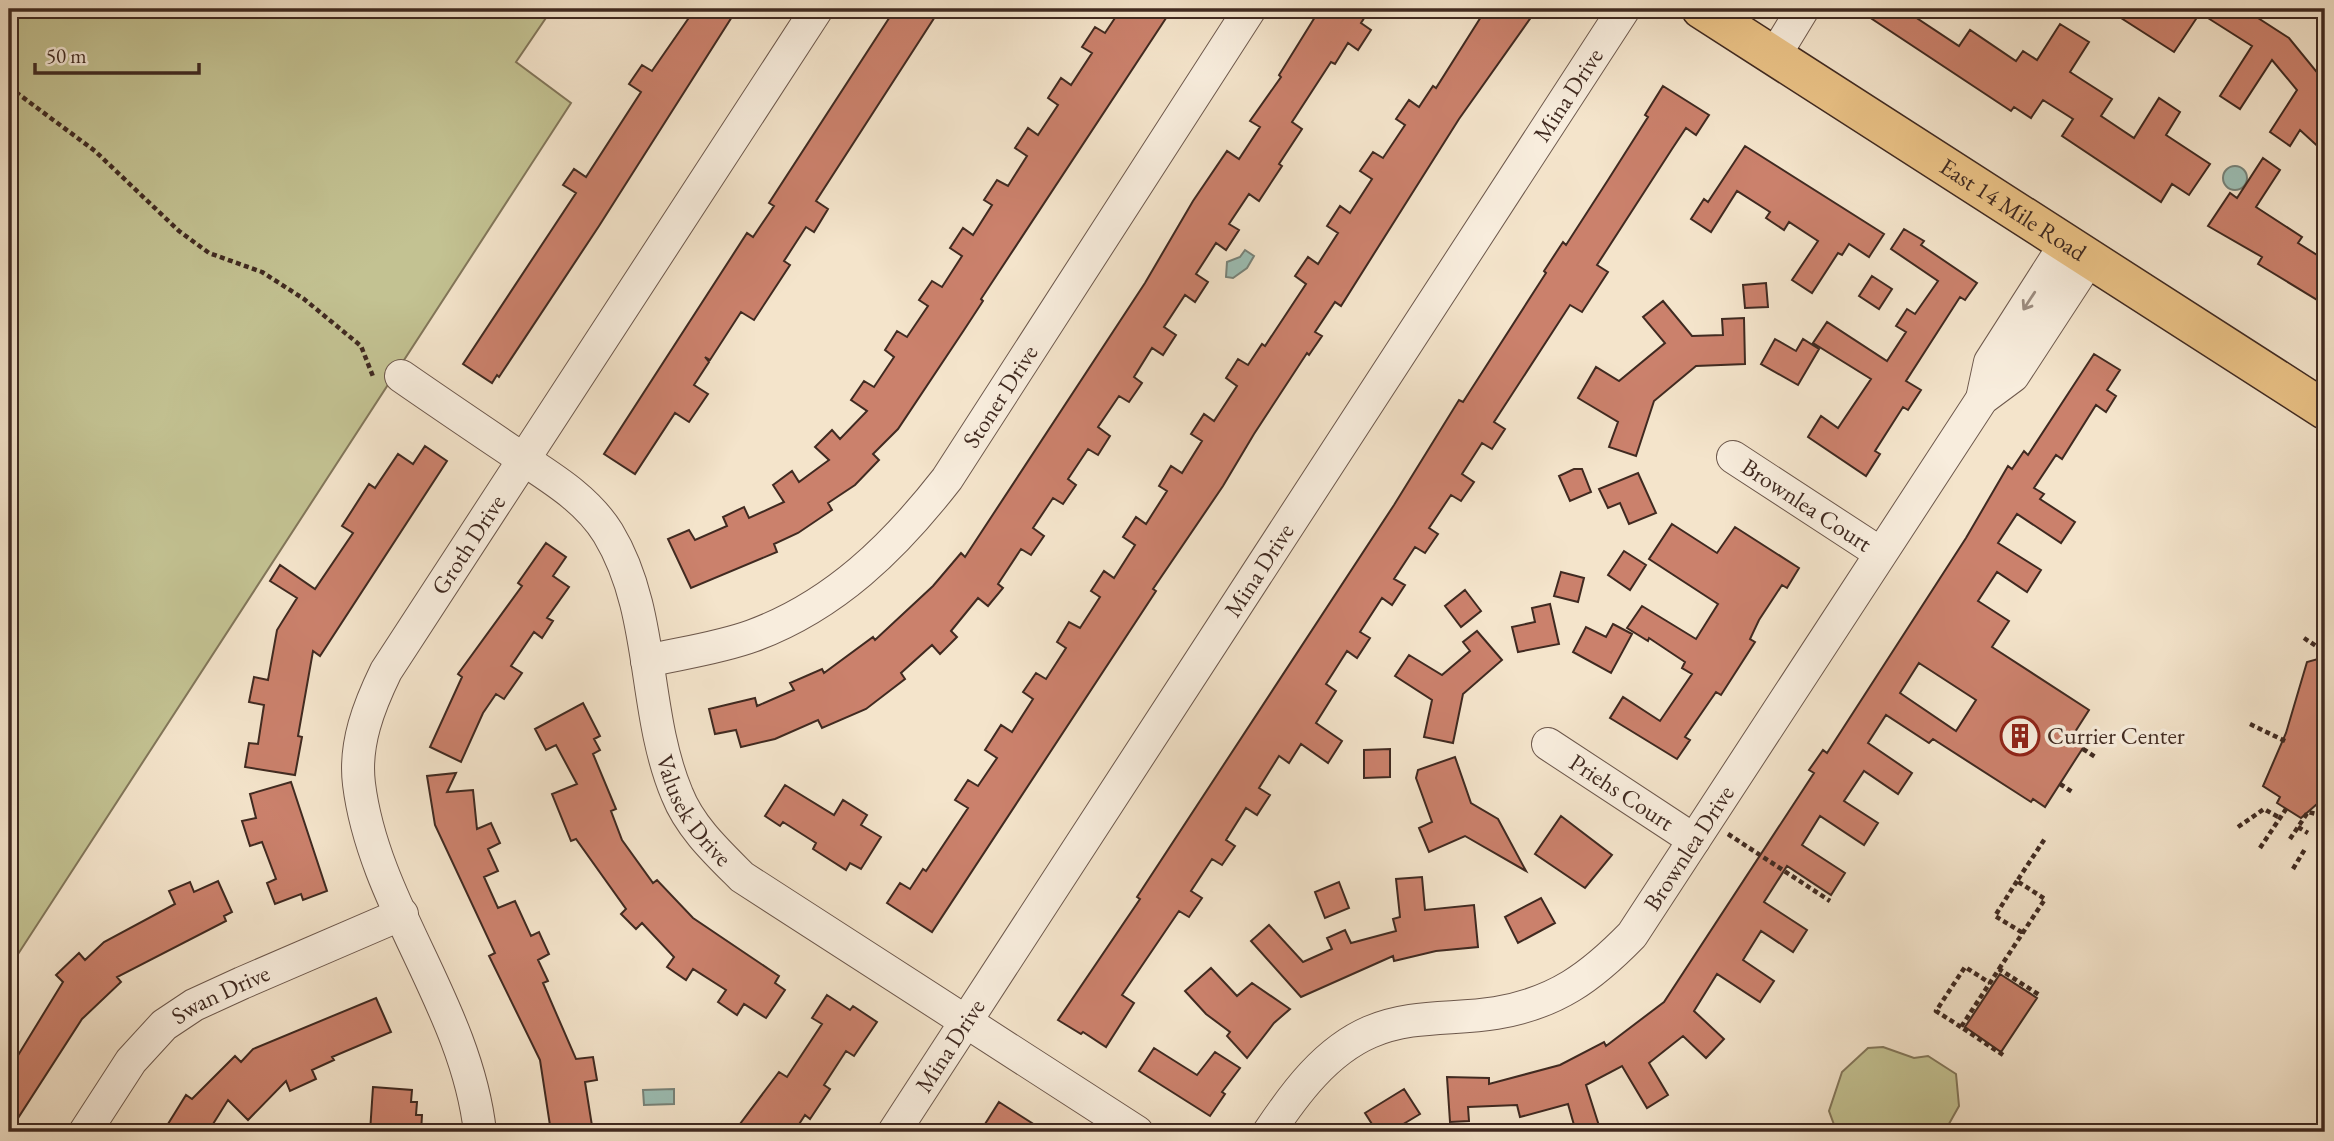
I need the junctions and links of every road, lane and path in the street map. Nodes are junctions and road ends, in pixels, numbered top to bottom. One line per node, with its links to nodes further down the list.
1 (817, 9): 12 (street, Groth Drive)
2 (1250, 9): 16 (street, Stoner Drive)
3 (1624, 9): 45 (street, Mina Drive)
4 (1701, 9): 6 (main road, East 14 Mile Road)
5 (1803, 9): 6 (street)
6 (1775, 55): 8 (main road, East 14 Mile Road)
7 (9, 87): 9 (path)
8 (2078, 251): 10 (main road, East 14 Mile Road); 13 (street, Brownlea Drive)
9 (389, 382): 12 (street, Valusek Drive)
10 (2325, 410)
11 (1733, 457): 13 (street, Brownlea Court)
12 (524, 460): 16 (street, Valusek Drive); 40 (street, Groth Drive)
13 (1880, 553): 30 (street, Brownlea Drive)
14 (2304, 638): 15 (path)
15 (2325, 652)
16 (647, 661): 45 (street, Valusek Drive)
17 (2250, 724): 18 (path)
18 (2287, 742)
19 (1548, 744): 30 (street, Priehs Court)
20 (2083, 749): 21 (path)
21 (2097, 758)
22 (2060, 784): 23 (path)
23 (2074, 793)
24 (2286, 809): 26 (path)
25 (2325, 816): 28 (path)
26 (2280, 818): 27 (path); 33 (path)
27 (2238, 827)
28 (2298, 827): 29 (path); 32 (path)
29 (2308, 833)
30 (1706, 834): 39 (path); 52 (street, Brownlea Drive)
31 (2046, 837): 38 (path)
32 (2290, 839)
33 (2260, 848)
34 (2305, 849): 36 (path)
35 (2324, 861): 37 (path)
36 (2293, 869)
37 (2320, 874)
38 (2017, 881): 41 (path); 41 (path)
39 (1830, 901)
40 (402, 914): 48 (street, Swan Drive); 49 (street, Groth Drive)
41 (2023, 933): 42 (path)
42 (1999, 969): 43 (path); 44 (path)
43 (1990, 983): 46 (path); 46 (path)
44 (2041, 996)
45 (965, 1022): 50 (street, Mina Drive); 51 (street, Valusek Drive)
46 (1961, 1027): 47 (path)
47 (2003, 1055)
48 (85, 1132)
49 (480, 1132)
50 (894, 1132)
51 (1137, 1132)
52 (1269, 1132)

